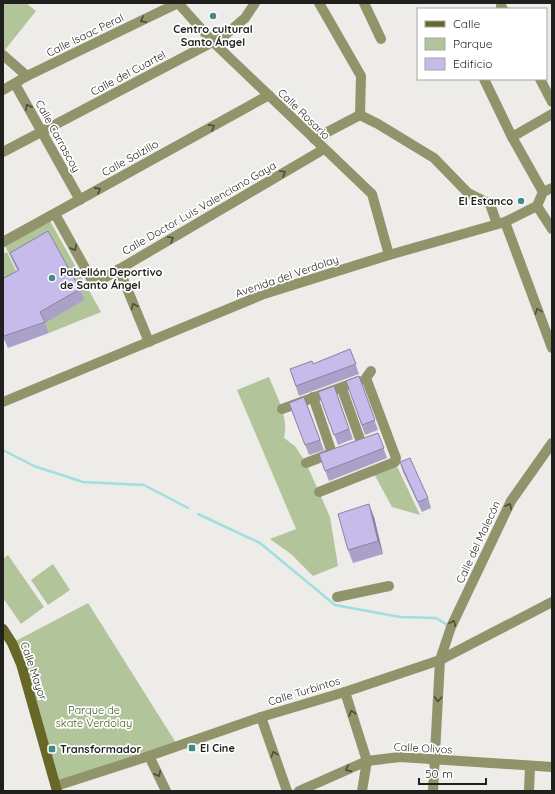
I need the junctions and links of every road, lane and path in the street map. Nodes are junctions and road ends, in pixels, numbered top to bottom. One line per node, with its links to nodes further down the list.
1 (178, 3): 6 (street, Calle Rosario); 8 (street, Calle Isaac Peral, one-way to 8)
2 (255, 3): 6 (street, Calle del Cuartel)
3 (319, 3): 16 (street)
4 (364, 3): 5 (street)
5 (381, 39)
6 (213, 42): 13 (street, Calle Rosario); 17 (street, Calle del Cuartel)
7 (3, 55): 8 (street)
8 (27, 76): 11 (street, Calle Isaac Peral)
9 (484, 80): 18 (street)
10 (541, 80): 14 (street)
11 (15, 84): 12 (street, Calle Isaac Peral); 17 (street, Calle Carrascoy, one-way to 11)
12 (3, 90)
13 (269, 95): 19 (street, Calle Rosario); 23 (street, Calle Salzillo, one-way to 13)
14 (552, 102)
15 (552, 114): 18 (street)
16 (360, 115): 19 (street); 26 (street)
17 (42, 131): 21 (street, Calle del Cuartel); 23 (street, Calle Carrascoy)
18 (512, 137): 22 (street)
19 (314, 139): 20 (street, Calle Rosario)
20 (324, 149): 29 (street, Calle Rosario); 30 (street, Calle Doctor Luis Valenciano Gaya, one-way to 20)
21 (3, 152)
22 (548, 190): 24 (street)
23 (80, 200): 25 (street, Calle Salzillo)
24 (537, 206): 26 (street, Avenida del Verdolay); 27 (street)
25 (55, 214): 28 (street, Calle Salzillo); 30 (street, Calle Doctor Luis Valenciano Gaya, one-way to 30)
26 (501, 223): 29 (street, Avenida del Verdolay); 32 (street, one-way to 26)
27 (552, 229)
28 (3, 242)
29 (389, 255): 31 (street, Avenida del Verdolay)
30 (119, 269): 31 (street, one-way to 30)
31 (149, 342): 35 (street, Avenida del Verdolay)
32 (552, 348)
33 (342, 389): 34 (street); 37 (street); 37 (street)
34 (314, 398): 36 (street); 39 (street)
35 (3, 402)
36 (282, 409)
37 (380, 436): 40 (street)
38 (552, 443): 45 (street, Calle del Malecón, one-way to 38)
39 (306, 463)
40 (319, 492)
41 (389, 586): 42 (street)
42 (337, 597)
43 (552, 602): 45 (street, Calle Turbintos)
44 (3, 629): 53 (main road, Calle Mayor)
45 (440, 660): 46 (street, Calle Turbintos); 49 (street, Calle del Malecón, one-way to 49)
46 (345, 692): 47 (street, Calle Turbintos); 50 (street, one-way to 46)
47 (261, 717): 48 (street, Calle Turbintos); 55 (street, one-way to 47)
48 (149, 756): 53 (street, Calle Turbintos); 54 (street, one-way to 54)
49 (435, 760): 50 (street, Calle Olivos); 51 (street, Calle Olivos); 58 (street, Calle del Malecón)
50 (367, 761): 56 (street, Calle Olivos, one-way to 56); 57 (street)
51 (530, 766): 52 (street, Calle Olivos); 59 (street)
52 (552, 767)
53 (56, 788)
54 (166, 791)
55 (287, 791)
56 (299, 791)
57 (362, 791)
58 (433, 791)
59 (529, 791)

